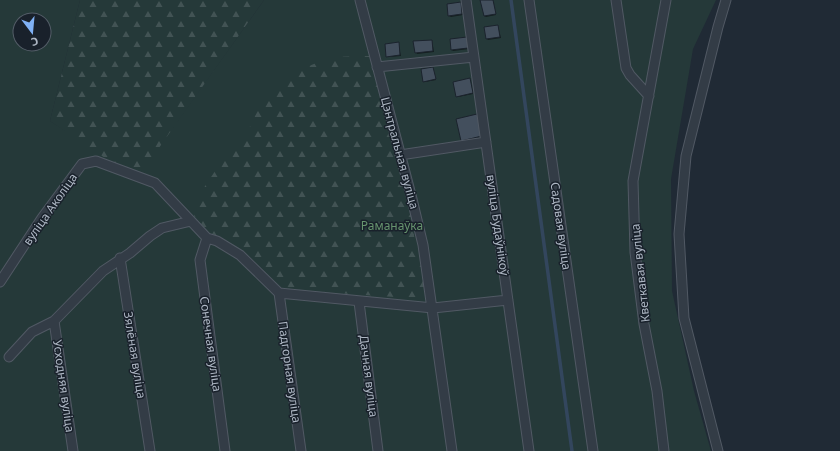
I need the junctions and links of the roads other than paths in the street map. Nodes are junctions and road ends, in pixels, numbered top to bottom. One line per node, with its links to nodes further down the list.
1 (360, 0): 8 (street, Цэнтральная вуліца)
2 (466, 0): 7 (street, вуліца Будаўнікоў)
3 (529, 0): 29 (street, Садовая вуліца)
4 (616, 0): 9 (street)
5 (666, 0): 9 (street, Кветкавая вуліца)
6 (726, 0): 31 (street)
7 (474, 57): 8 (street); 10 (street, вуліца Будаўнікоў)
8 (377, 67): 11 (street, Цэнтральная вуліца)
9 (649, 96): 30 (street, Кветкавая вуліца)
10 (486, 142): 11 (street); 17 (street, вуліца Будаўнікоў)
11 (400, 155): 19 (street, Цэнтральная вуліца)
12 (191, 221): 13 (street, вуліца Аколіца); 14 (street); 15 (street, вуліца Аколіца)
13 (207, 238): 16 (street); 24 (street, Сонечная вуліца)
14 (120, 258): 20 (street); 23 (street, Зялёная вуліца)
15 (0, 282)
16 (279, 293): 18 (street); 25 (street, Падгорная вуліца)
17 (508, 300): 19 (street); 28 (street, вуліца Будаўнікоў)
18 (359, 302): 19 (street); 26 (street, Дачная вуліца)
19 (433, 308): 27 (street, Цэнтральная вуліца)
20 (54, 321): 21 (street); 22 (street, Усходняя вуліца)
21 (9, 357)
22 (73, 451)
23 (150, 451)
24 (225, 451)
25 (301, 451)
26 (378, 451)
27 (452, 451)
28 (529, 451)
29 (593, 451)
30 (664, 451)
31 (718, 451)

